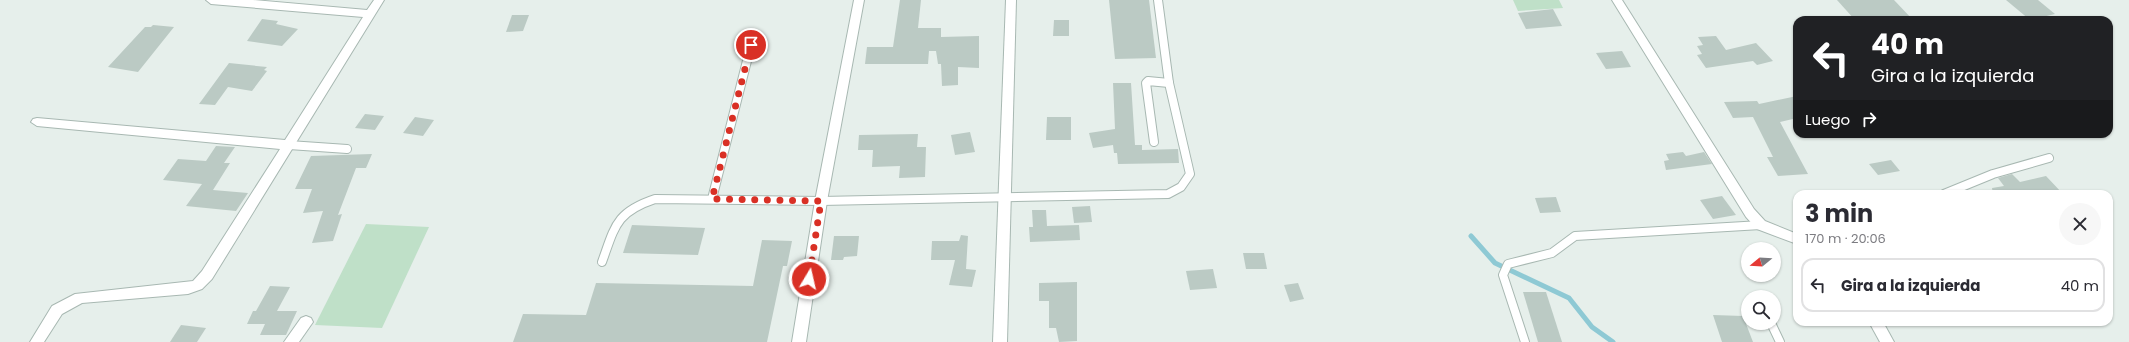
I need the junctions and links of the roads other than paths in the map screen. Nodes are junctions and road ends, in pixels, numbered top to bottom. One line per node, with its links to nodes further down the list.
1 (210, 0): 7 (street)
2 (379, 0): 7 (street)
3 (859, 0): 18 (street)
4 (1011, 0): 16 (street)
5 (1158, 0): 9 (lane)
6 (1617, 0): 19 (street)
7 (370, 14): 12 (street)
8 (751, 45): 17 (lane)
9 (1169, 83): 11 (lane); 16 (lane)
10 (36, 122): 12 (street)
11 (1154, 142)
12 (288, 145): 13 (lane); 25 (street)
13 (348, 149)
14 (2049, 158): 15 (lane)
15 (1954, 190)
16 (1006, 197): 18 (lane); 28 (street)
17 (712, 199): 18 (lane); 21 (lane)
18 (821, 201): 27 (street)
19 (1761, 225): 20 (street); 29 (lane)
20 (1793, 237)
21 (602, 262)
22 (306, 322): 26 (street)
23 (1878, 326): 31 (street)
24 (1774, 330): 30 (lane)
25 (37, 342)
26 (291, 342)
27 (799, 342)
28 (1000, 342)
29 (1525, 342)
30 (1780, 342)
31 (1887, 342)

